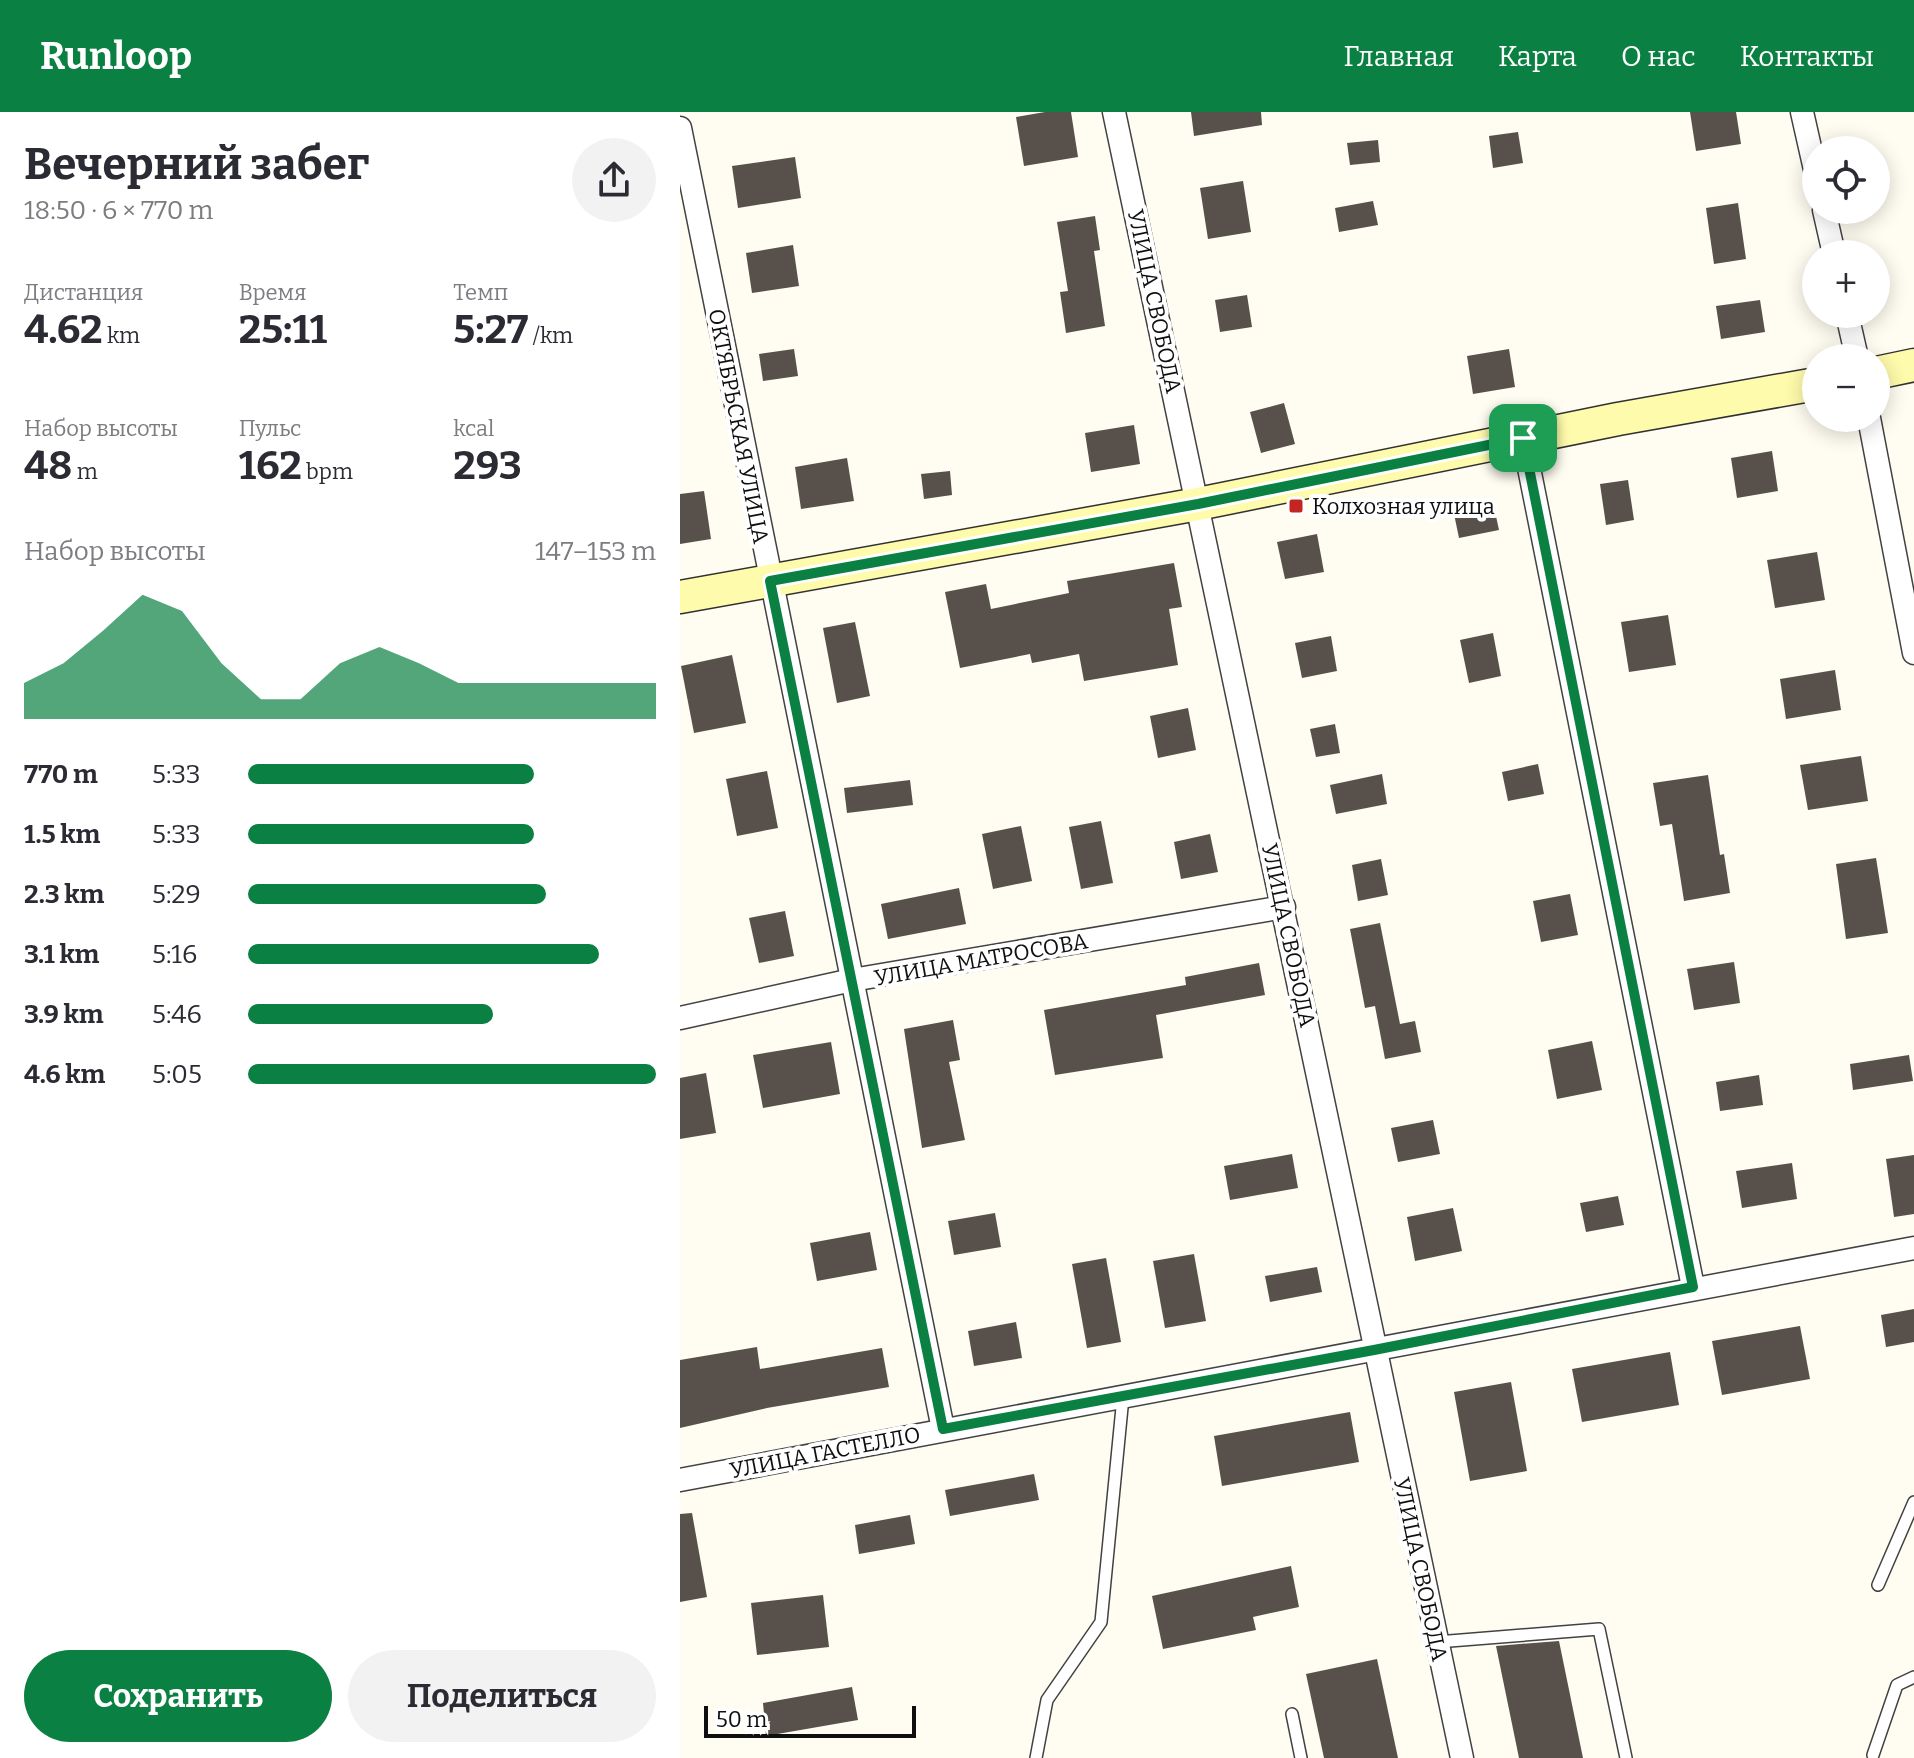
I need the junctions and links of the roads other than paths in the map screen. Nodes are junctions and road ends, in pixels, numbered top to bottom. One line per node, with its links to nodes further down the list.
1 (1114, 112): 10 (street, УЛИЦА СВОБОДА)
2 (1802, 112): 4 (street)
3 (680, 128): 11 (street, ОКТЯБРЬСКАЯ УЛИЦА)
4 (1807, 136)
5 (1914, 365): 6 (main road)
6 (1890, 370)
7 (1802, 387): 9 (main road)
8 (1872, 432): 13 (street)
9 (1523, 438): 10 (main road); 18 (street)
10 (1198, 504): 11 (main road); 14 (street, УЛИЦА СВОБОДА)
11 (770, 581): 12 (main road); 15 (street, ОКТЯБРЬСКАЯ УЛИЦА)
12 (680, 597)
13 (1914, 653)
14 (1284, 907): 15 (street, УЛИЦА МАТРОСОВА); 19 (street, УЛИЦА СВОБОДА)
15 (852, 980): 16 (street, УЛИЦА МАТРОСОВА); 21 (street, ОКТЯБРЬСКАЯ УЛИЦА)
16 (680, 1018)
17 (1914, 1248): 18 (street, УЛИЦА ГАСТЕЛЛО)
18 (1693, 1287): 19 (street, УЛИЦА ГАСТЕЛЛО)
19 (1374, 1350): 20 (street, УЛИЦА ГАСТЕЛЛО); 25 (street, УЛИЦА СВОБОДА)
20 (1123, 1396): 21 (street, УЛИЦА ГАСТЕЛЛО); 29 (lane)
21 (943, 1429): 22 (street, УЛИЦА ГАСТЕЛЛО)
22 (680, 1480)
23 (1914, 1502): 24 (lane)
24 (1878, 1585)
25 (1437, 1642): 31 (street, УЛИЦА СВОБОДА); 32 (lane)
26 (1914, 1677): 28 (lane)
27 (1292, 1714): 30 (lane)
28 (1873, 1755)
29 (1036, 1758)
30 (1301, 1758)
31 (1462, 1758)
32 (1626, 1758)

